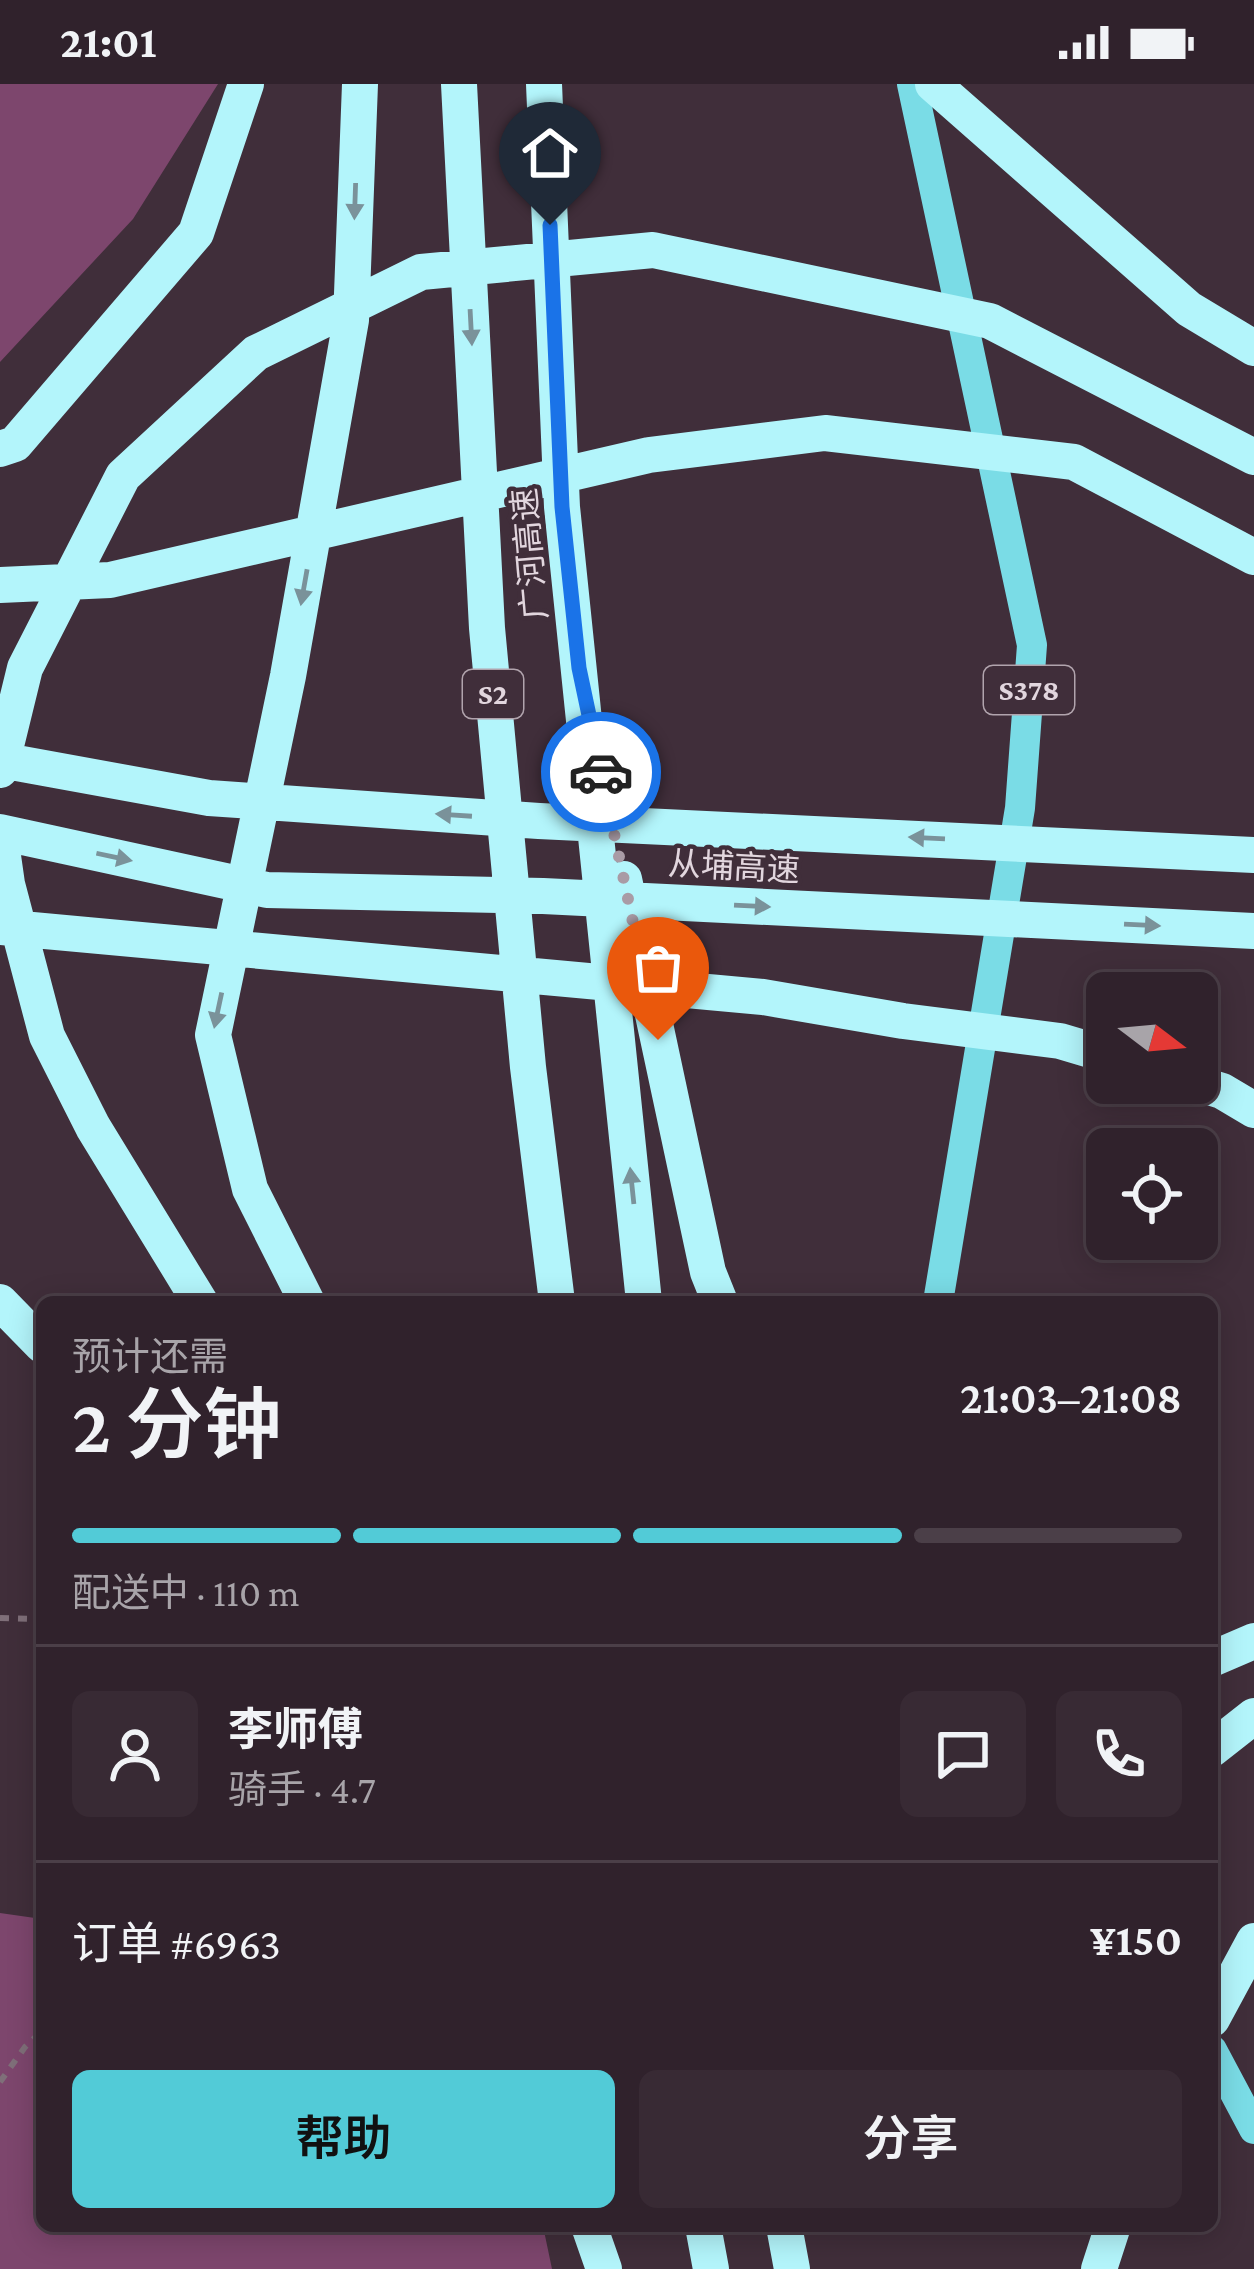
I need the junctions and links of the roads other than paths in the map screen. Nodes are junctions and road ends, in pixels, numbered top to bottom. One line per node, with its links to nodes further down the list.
1 (246, 84): 8 (highway)
2 (360, 84): 23 (highway, one-way to 23)
3 (459, 84): 24 (highway, 广河高速 / S2, one-way to 24)
4 (544, 84): 12 (highway, 广河高速)
5 (912, 84): 27 (main road, S378)
6 (933, 84): 7 (highway)
7 (1254, 348)
8 (0, 449)
9 (1254, 457): 14 (highway)
10 (1254, 557): 11 (highway)
11 (0, 585)
12 (579, 668): 25 (highway, 广河高速, one-way to 12); 26 (highway)
13 (0, 760): 16 (highway, 从埔高速, one-way to 13)
14 (0, 770)
15 (0, 833): 18 (highway, 从埔高速, one-way to 18); 22 (highway)
16 (1254, 855)
17 (0, 927): 19 (highway)
18 (1254, 931)
19 (1086, 1049)
20 (1218, 1090): 21 (highway)
21 (1254, 1110)
22 (196, 1296)
23 (304, 1296)
24 (556, 1296)
25 (643, 1296)
26 (718, 1296)
27 (939, 1296)
28 (0, 1302): 29 (highway)
29 (36, 1339)
30 (1254, 1641): 31 (highway)
31 (1218, 1656)
32 (1254, 1716): 33 (highway)
33 (1218, 1744)
34 (1254, 1941): 35 (highway)
35 (1218, 2008)
36 (1218, 2061): 37 (main road)
37 (1254, 2129)
38 (704, 2232): 41 (highway)
39 (785, 2232): 42 (highway)
40 (1111, 2232): 43 (highway)
41 (711, 2269)
42 (792, 2269)
43 (1099, 2269)

